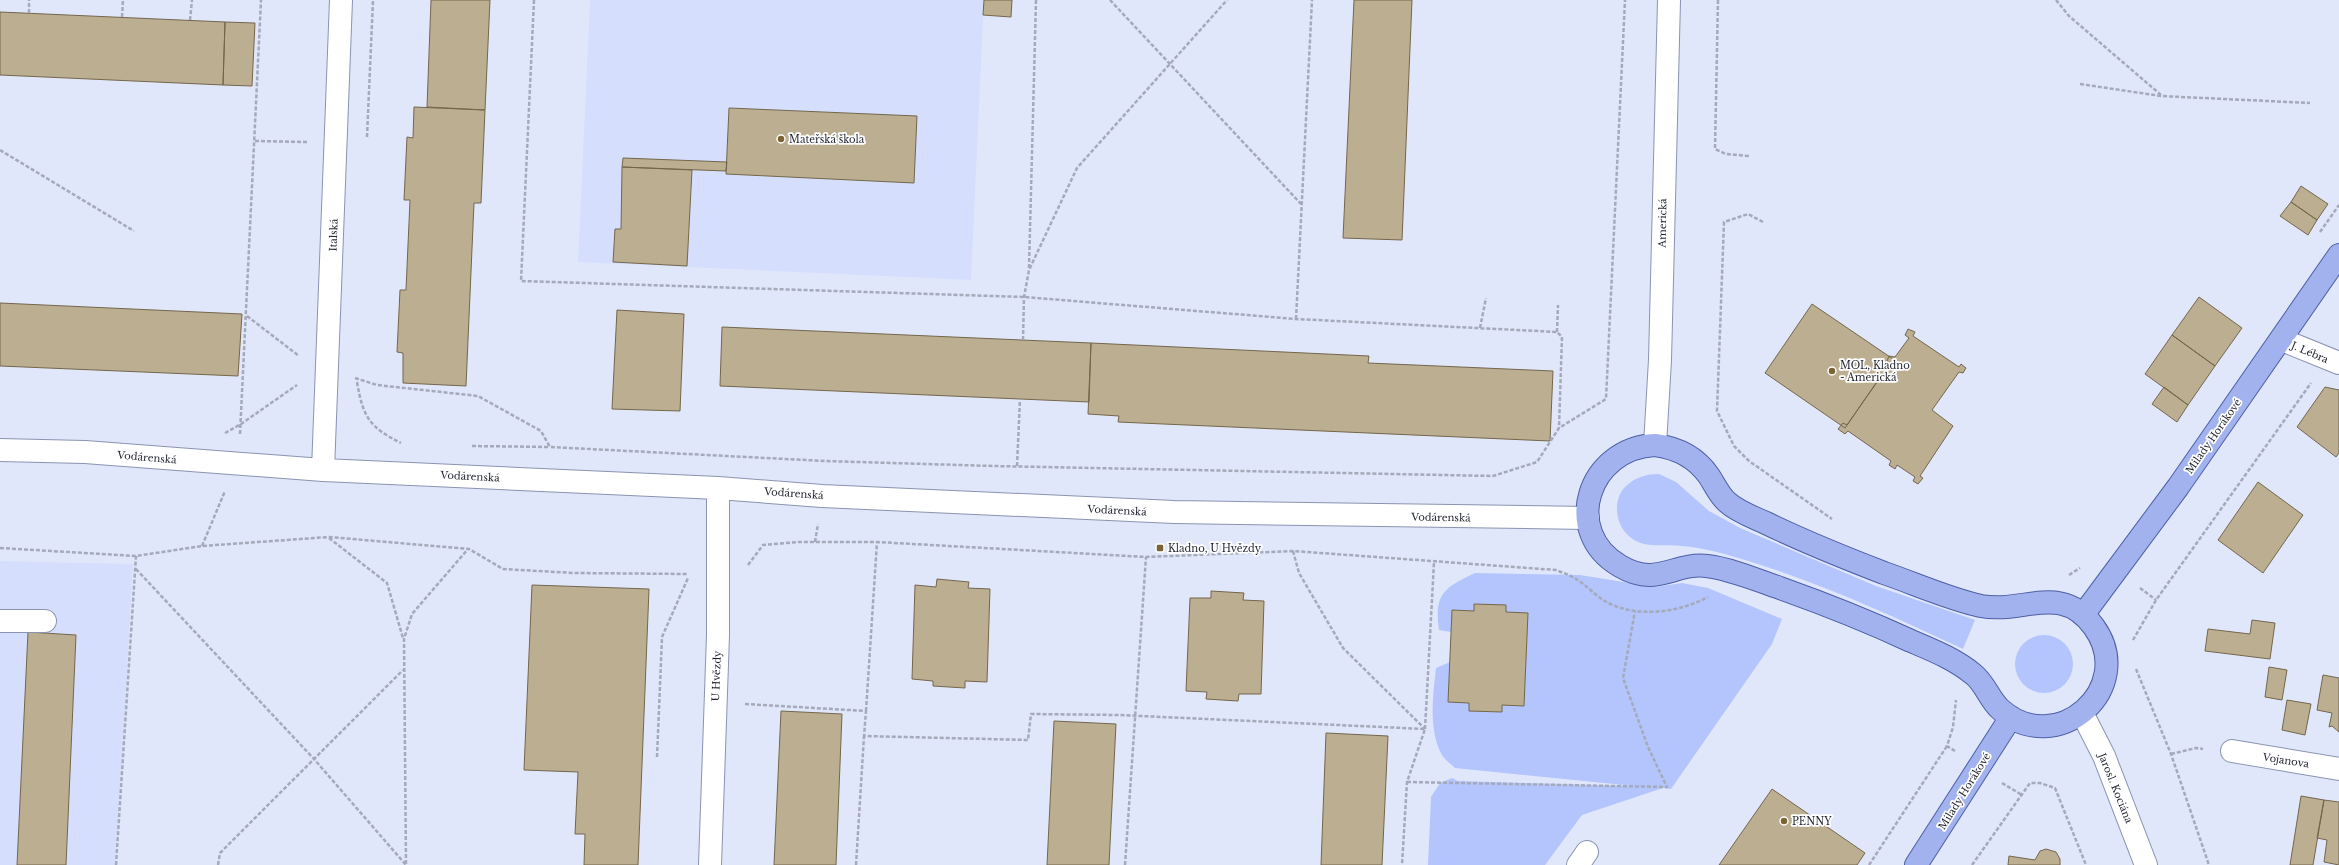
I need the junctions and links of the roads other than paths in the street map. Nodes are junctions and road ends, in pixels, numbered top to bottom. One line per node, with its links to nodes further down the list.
1 (341, 0): 8 (street, Italská)
2 (1668, 0): 6 (street, Americká)
3 (2339, 254): 4 (main road, Milady Horákové)
4 (2282, 340): 5 (street, J. Lébra); 11 (main road, Milady Horákové)
5 (2333, 362)
6 (1656, 445): 10 (main road); 11 (main road)
7 (0, 450): 8 (street, Vodárenská)
8 (323, 470): 9 (street, Vodárenská)
9 (718, 488): 10 (street, Vodárenská); 18 (street, U Hvězdy)
10 (1588, 518): 15 (main road)
11 (2083, 615): 14 (main road)
12 (0, 621): 13 (street)
13 (45, 621)
14 (2082, 713): 15 (main road); 20 (street, Jarosl. Kociána)
15 (2011, 717): 19 (main road, Milady Horákové)
16 (2232, 751): 17 (street, Vojanova)
17 (2339, 769)
18 (710, 865)
19 (1916, 865)
20 (2146, 865)

